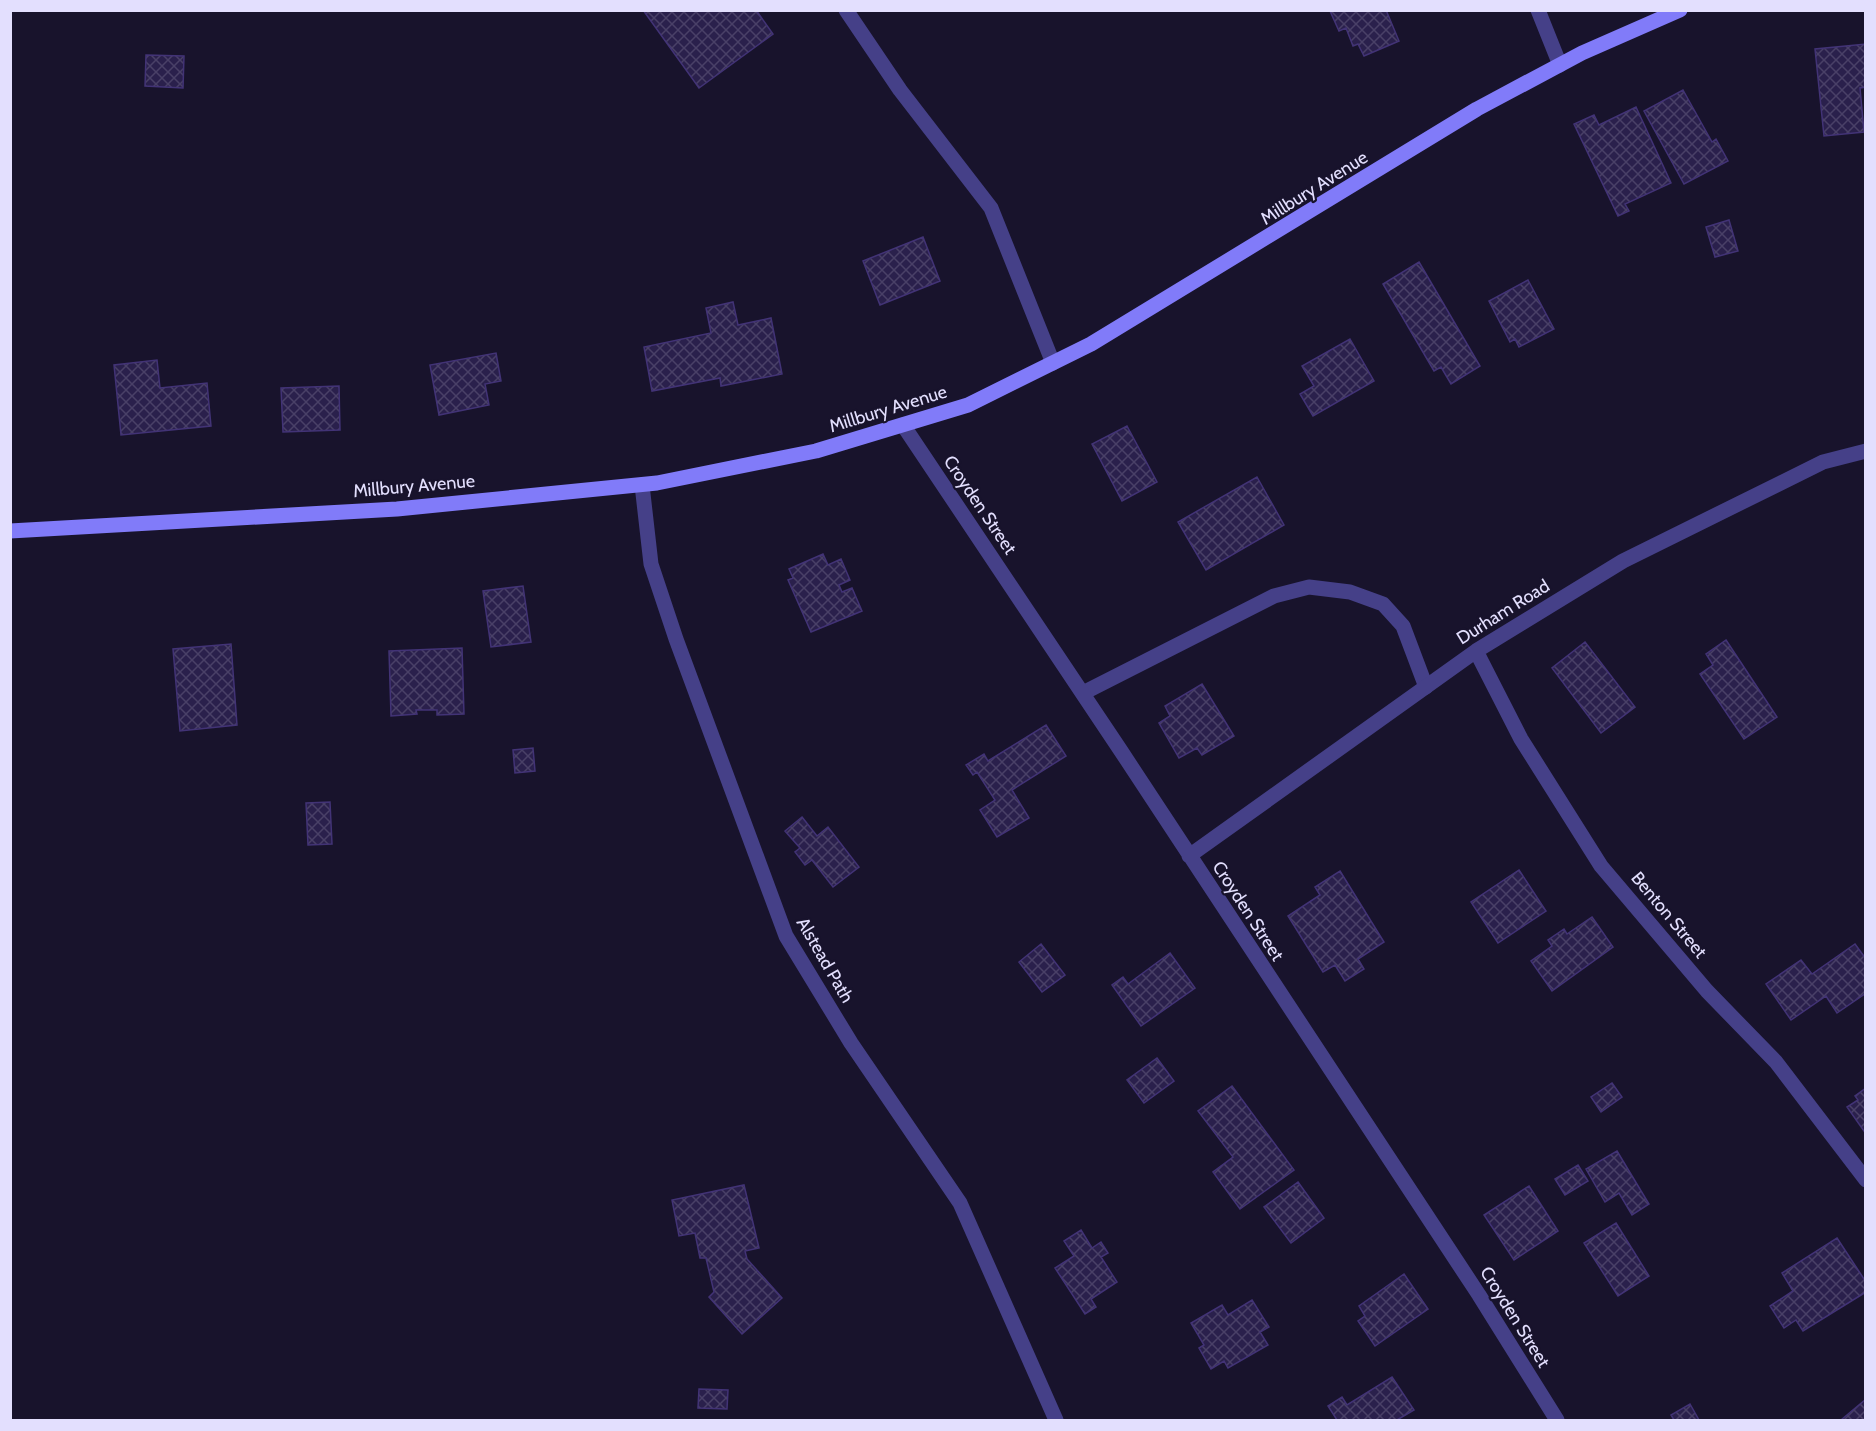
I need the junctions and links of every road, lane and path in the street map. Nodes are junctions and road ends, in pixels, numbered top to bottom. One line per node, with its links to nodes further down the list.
1 (846, 10): 5 (street)
2 (1538, 10): 4 (street)
3 (1680, 10): 4 (main road, Millbury Avenue)
4 (1560, 65): 5 (main road, Millbury Avenue)
5 (1053, 363): 6 (main road, Millbury Avenue)
6 (903, 424): 8 (main road, Millbury Avenue); 12 (street, Croyden Street)
7 (1866, 451): 10 (street, Durham Road)
8 (642, 485): 9 (main road, Millbury Avenue); 15 (street, Alstead Path)
9 (10, 531)
10 (1476, 651): 11 (street, Durham Road); 14 (street, Benton Street)
11 (1426, 687): 12 (street); 13 (street, Durham Road)
12 (1083, 693): 13 (street, Croyden Street)
13 (1189, 856): 16 (street, Croyden Street)
14 (1866, 1180)
15 (1056, 1420)
16 (1557, 1420)

